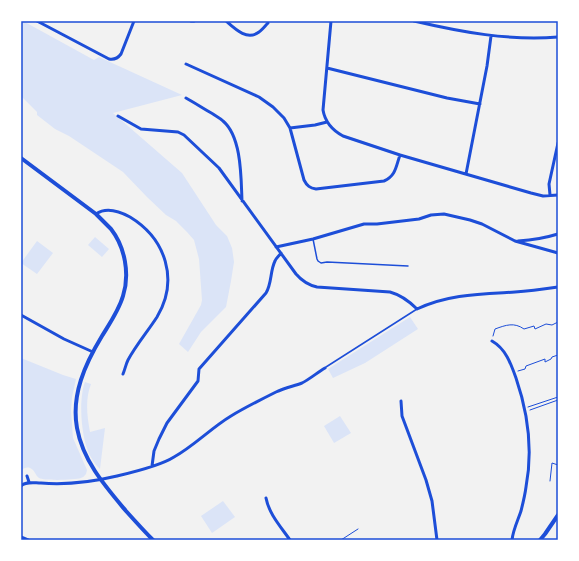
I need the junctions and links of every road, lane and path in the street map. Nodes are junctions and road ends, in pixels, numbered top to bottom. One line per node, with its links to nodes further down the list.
1 (37, 21): 2 (street)
2 (134, 21)
3 (191, 21): 4 (street)
4 (194, 21)
5 (226, 21): 8 (street)
6 (331, 21): 12 (street)
7 (414, 21): 9 (street)
8 (268, 23)
9 (491, 36): 10 (street); 14 (street)
10 (558, 37)
11 (186, 64): 17 (street)
12 (327, 68): 14 (street); 16 (street)
13 (186, 98): 24 (street)
14 (480, 104): 21 (street)
15 (118, 116): 24 (street)
16 (327, 122): 17 (street); 19 (street)
17 (290, 128): 19 (street)
18 (558, 143): 22 (street)
19 (400, 155): 21 (street)
20 (21, 158): 25 (street)
21 (466, 174): 22 (street)
22 (550, 195): 23 (street)
23 (558, 195)
24 (242, 201): 29 (street)
25 (96, 214): 38 (street); 42 (street)
26 (558, 235): 28 (street)
27 (313, 239): 28 (street); 29 (street); 32 (lane)
28 (515, 241): 30 (street)
29 (276, 247): 31 (street)
30 (558, 253)
31 (281, 254): 34 (street); 48 (street)
32 (408, 266)
33 (558, 287): 34 (street)
34 (417, 309): 40 (lane)
35 (21, 315): 38 (street)
36 (558, 322): 37 (path)
37 (492, 341): 41 (street)
38 (93, 352): 50 (street)
39 (558, 355): 41 (path)
40 (325, 368): 48 (street)
41 (514, 372): 46 (street)
42 (123, 374)
43 (558, 397): 46 (path)
44 (558, 400): 46 (path)
45 (401, 401): 62 (street)
46 (525, 410): 63 (street)
47 (558, 465): 51 (path)
48 (152, 466): 50 (street)
49 (27, 476): 52 (street)
50 (100, 479): 52 (street); 59 (street)
51 (550, 481)
52 (29, 482): 53 (street)
53 (21, 486)
54 (266, 498): 60 (street)
55 (558, 515): 64 (street)
56 (358, 529): 61 (path)
57 (21, 537): 58 (street)
58 (28, 540)
59 (153, 540)
60 (290, 540)
61 (341, 540)
62 (436, 540)
63 (512, 540)
64 (540, 540)

